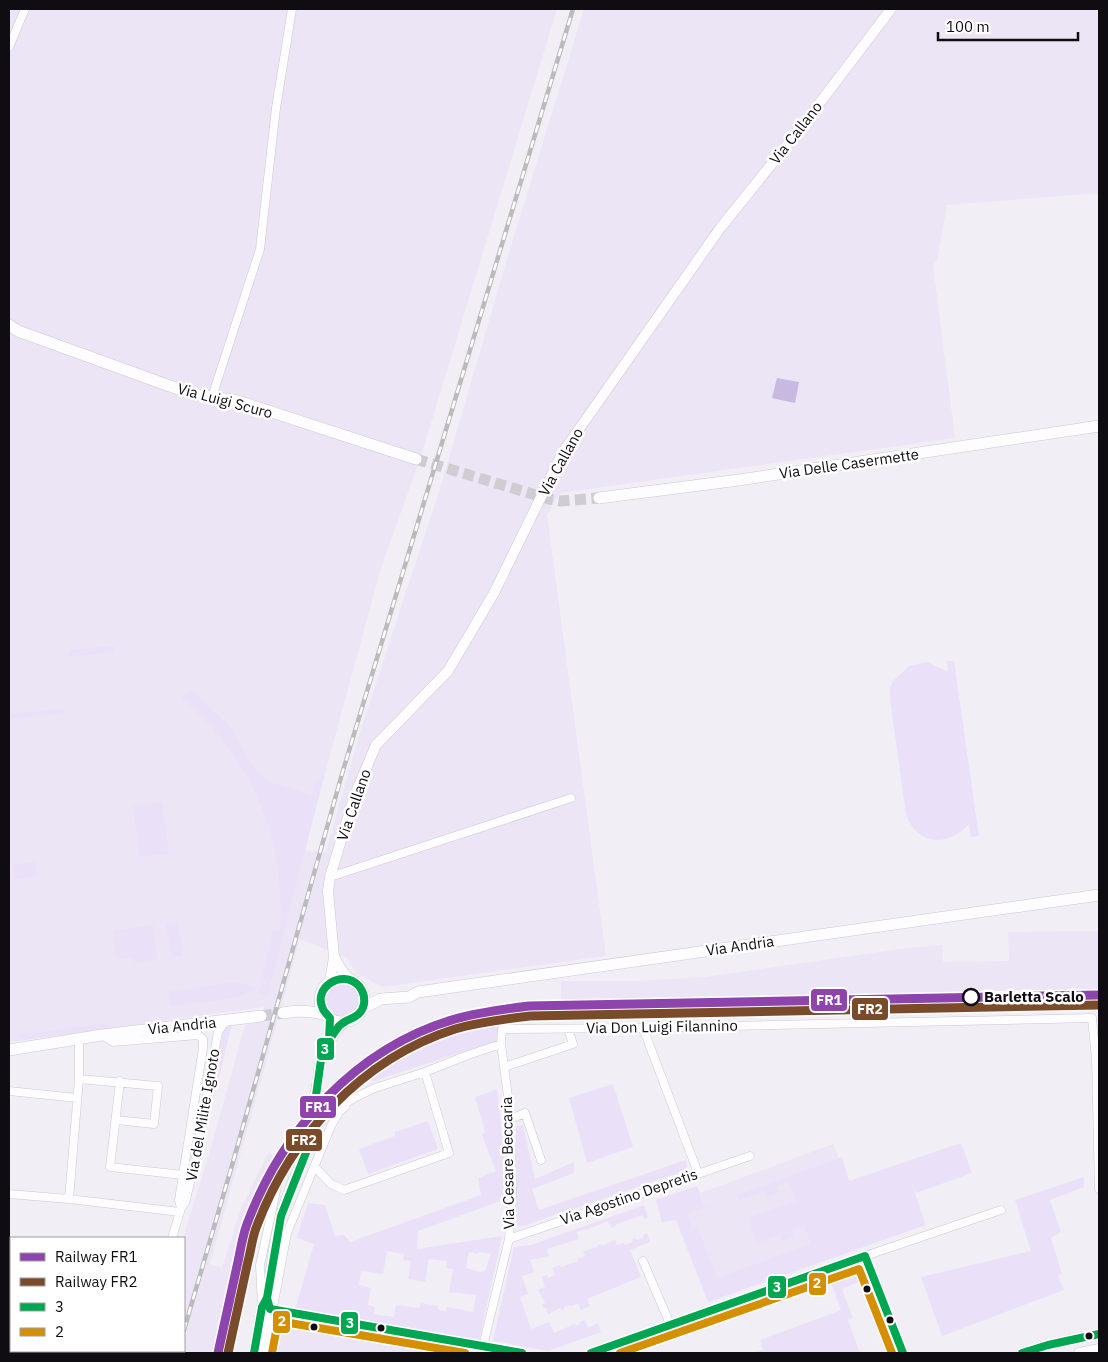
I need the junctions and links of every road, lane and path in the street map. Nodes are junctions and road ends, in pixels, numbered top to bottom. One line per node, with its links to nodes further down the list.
1 (25, 9): 4 (street)
2 (292, 9): 6 (street)
3 (891, 9): 11 (street, Via Callano)
4 (9, 47)
5 (9, 325): 6 (main road, Via Luigi Scuro)
6 (212, 397): 8 (main road, Via Luigi Scuro)
7 (1099, 426): 9 (main road, Via Delle Casermette)
8 (416, 459)
9 (599, 498)
10 (571, 798): 11 (street)
11 (330, 877): 13 (street, Via Callano)
12 (1099, 895): 18 (main road, Via Andria)
13 (334, 957): 14 (street, Via Callano); 15 (street, Via Callano)
14 (351, 980): 15 (main road); 16 (main road)
15 (330, 982): 17 (main road)
16 (363, 994): 18 (main road, Via Andria); 19 (main road)
17 (321, 997): 20 (main road); 23 (main road)
18 (381, 999): 19 (main road, Via Andria)
19 (363, 1008): 25 (main road)
20 (298, 1011): 21 (main road); 23 (main road)
21 (283, 1013)
22 (261, 1016): 24 (main road, Via Andria)
23 (328, 1016): 25 (main road); 32 (street)
24 (224, 1022): 29 (main road, Via Andria); 56 (street, Via del Milite Ignoto)
25 (344, 1022): 32 (street)
26 (643, 1028): 27 (street, Via Don Luigi Filannino); 35 (street, Via Don Luigi Filannino); 51 (street)
27 (568, 1029): 28 (street, Via Don Luigi Filannino); 36 (street)
28 (502, 1030): 33 (street, Via Cesare Beccaria)
29 (102, 1035): 30 (street, Via Andria); 31 (main road, Via Andria)
30 (198, 1035): 52 (street, Via del Milite Ignoto)
31 (79, 1039): 34 (main road, Via Andria); 39 (street)
32 (329, 1040): 37 (street)
33 (501, 1044): 36 (street, Via Cesare Beccaria); 38 (street)
34 (9, 1050)
35 (1098, 1059): 44 (street)
36 (504, 1067): 45 (street, Via Cesare Beccaria)
37 (319, 1069)
38 (425, 1072): 42 (street); 50 (street)
39 (79, 1079): 40 (street); 43 (street)
40 (120, 1081): 46 (street); 46 (street)
41 (9, 1091): 43 (street)
42 (356, 1097): 50 (street); 62 (street)
43 (77, 1098): 55 (street)
44 (1098, 1098): 53 (street)
45 (510, 1119): 49 (street); 59 (street, Via Cesare Beccaria)
46 (116, 1120): 52 (street)
47 (311, 1134): 62 (street)
48 (750, 1156): 51 (street, Via Agostino Depretis)
49 (541, 1160)
50 (315, 1167): 62 (street)
51 (698, 1173): 59 (street, Via Agostino Depretis)
52 (183, 1175): 56 (street, Via del Milite Ignoto)
53 (1099, 1189)
54 (9, 1194): 55 (street)
55 (68, 1199): 56 (street)
56 (180, 1210): 58 (street, Via del Milite Ignoto)
57 (1002, 1210): 60 (street)
58 (172, 1237)
59 (509, 1239): 65 (street, Via Cesare Beccaria)
60 (864, 1256): 63 (street); 71 (street)
61 (643, 1261): 63 (street)
62 (267, 1305): 65 (street); 67 (street); 68 (street)
63 (670, 1324): 70 (street)
64 (1099, 1334): 66 (street); 72 (street)
65 (484, 1346): 69 (street)
66 (1099, 1349): 73 (street)
67 (254, 1353)
68 (262, 1353)
69 (522, 1353)
70 (591, 1353)
71 (903, 1353)
72 (1022, 1353)
73 (1079, 1353)

